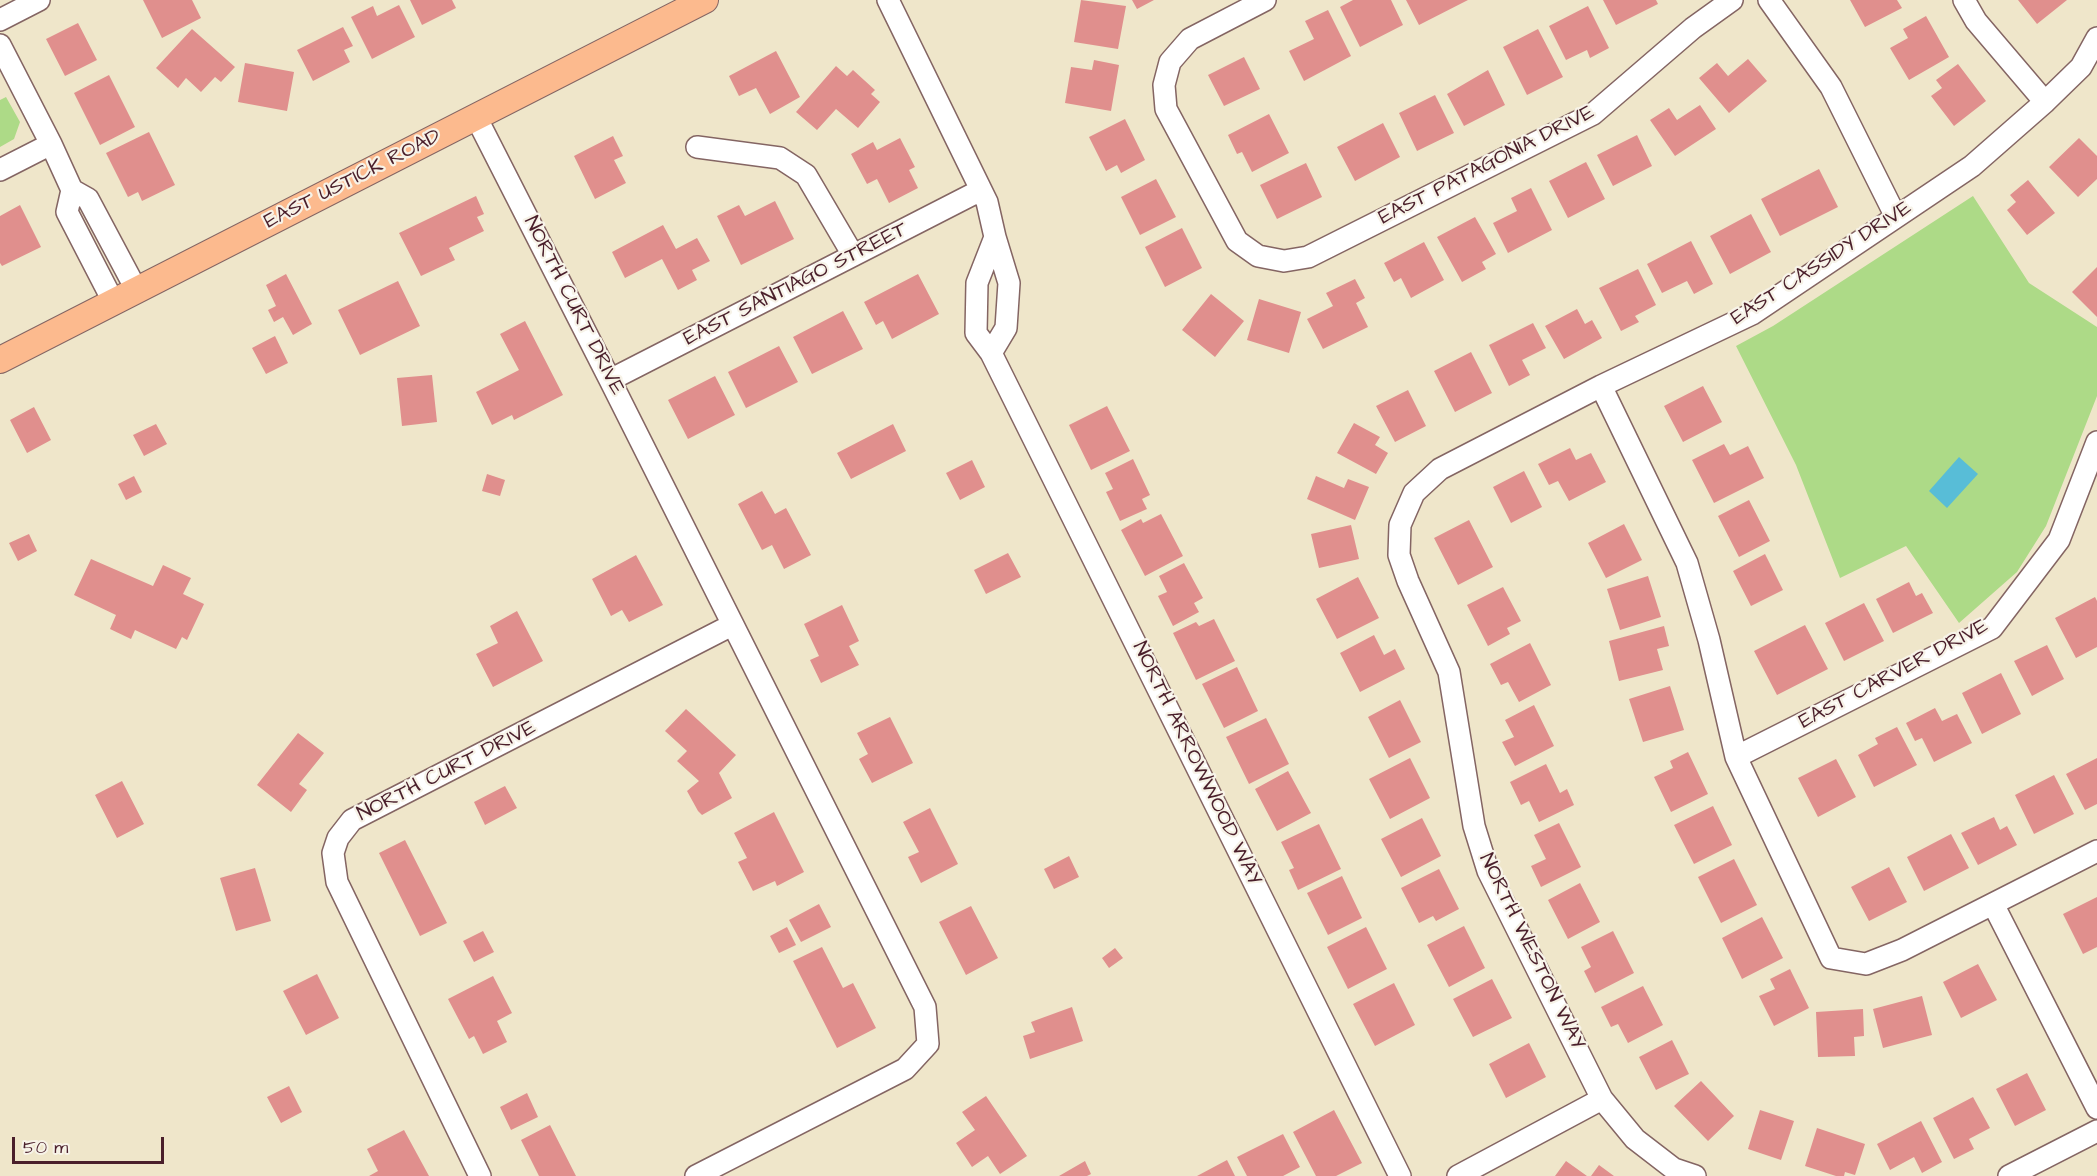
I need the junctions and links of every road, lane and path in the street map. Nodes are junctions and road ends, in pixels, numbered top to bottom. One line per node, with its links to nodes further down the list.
1 (39, 0): 8 (street)
2 (705, 0): 12 (main road, EAST USTICK ROAD)
3 (888, 0): 17 (street)
4 (1265, 0): 5 (street, EAST PATAGONIA DRIVE)
5 (1732, 0)
6 (1769, 0): 18 (street)
7 (1964, 0): 11 (street)
8 (0, 20)
9 (2097, 38): 11 (street, EAST CASSIDY DRIVE)
10 (0, 45): 13 (street)
11 (2045, 102): 18 (street, EAST CASSIDY DRIVE)
12 (476, 117): 21 (main road, EAST USTICK ROAD); 25 (street, NORTH CURT DRIVE)
13 (51, 144): 15 (street); 16 (street)
14 (697, 147): 20 (street)
15 (0, 170)
16 (72, 190): 21 (street); 22 (street)
17 (981, 190): 19 (street); 20 (street, EAST SANTIAGO STREET)
18 (1896, 217): 26 (street, EAST CASSIDY DRIVE)
19 (995, 237): 23 (street); 23 (street, NORTH ARROWWOOD WAY)
20 (853, 255): 25 (street, EAST SANTIAGO STREET)
21 (137, 291): 22 (main road, EAST USTICK ROAD)
22 (114, 303): 24 (main road, EAST USTICK ROAD)
23 (991, 353): 38 (street, NORTH ARROWWOOD WAY)
24 (0, 360)
25 (610, 380): 29 (street, NORTH CURT DRIVE)
26 (1601, 386): 28 (street, EAST CASSIDY DRIVE); 30 (street)
27 (2097, 442): 30 (street, EAST CARVER DRIVE)
28 (1400, 525): 33 (street, NORTH WESTON WAY)
29 (732, 625): 36 (street, NORTH CURT DRIVE); 37 (street, NORTH CURT DRIVE)
30 (1736, 757): 32 (street)
31 (2097, 851): 32 (street)
32 (1993, 904): 34 (street)
33 (1602, 1099): 39 (street); 40 (street, NORTH WESTON WAY)
34 (2097, 1108)
35 (2097, 1131): 41 (street)
36 (480, 1176)
37 (696, 1176)
38 (1400, 1176)
39 (1458, 1176)
40 (1695, 1176)
41 (2009, 1176)

